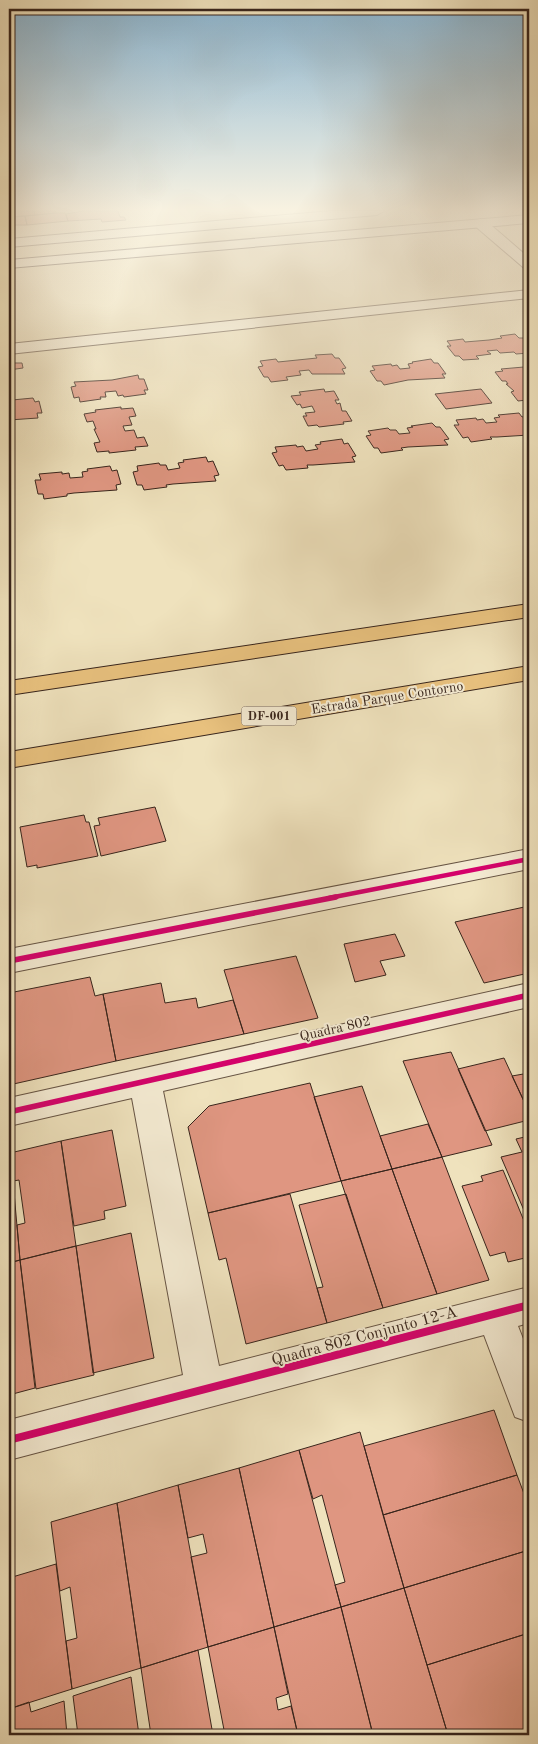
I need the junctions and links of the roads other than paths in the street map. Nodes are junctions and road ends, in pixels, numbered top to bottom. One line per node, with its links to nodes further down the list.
1 (529, 294): 2 (street)
2 (9, 349)
3 (529, 610): 5 (highway)
4 (529, 673): 6 (highway, Estrada Parque Contorno / DF-001)
5 (9, 688)
6 (9, 760)
7 (529, 859): 8 (street)
8 (9, 961)
9 (529, 995): 10 (street, Quadra 802)
10 (145, 1082): 11 (street); 13 (street)
11 (9, 1112)
12 (512, 1310): 13 (street, Quadra 802 Conjunto 12-A); 14 (street)
13 (205, 1390): 15 (street, Quadra 802 Conjunto 12-A)
14 (529, 1403)
15 (9, 1440)

